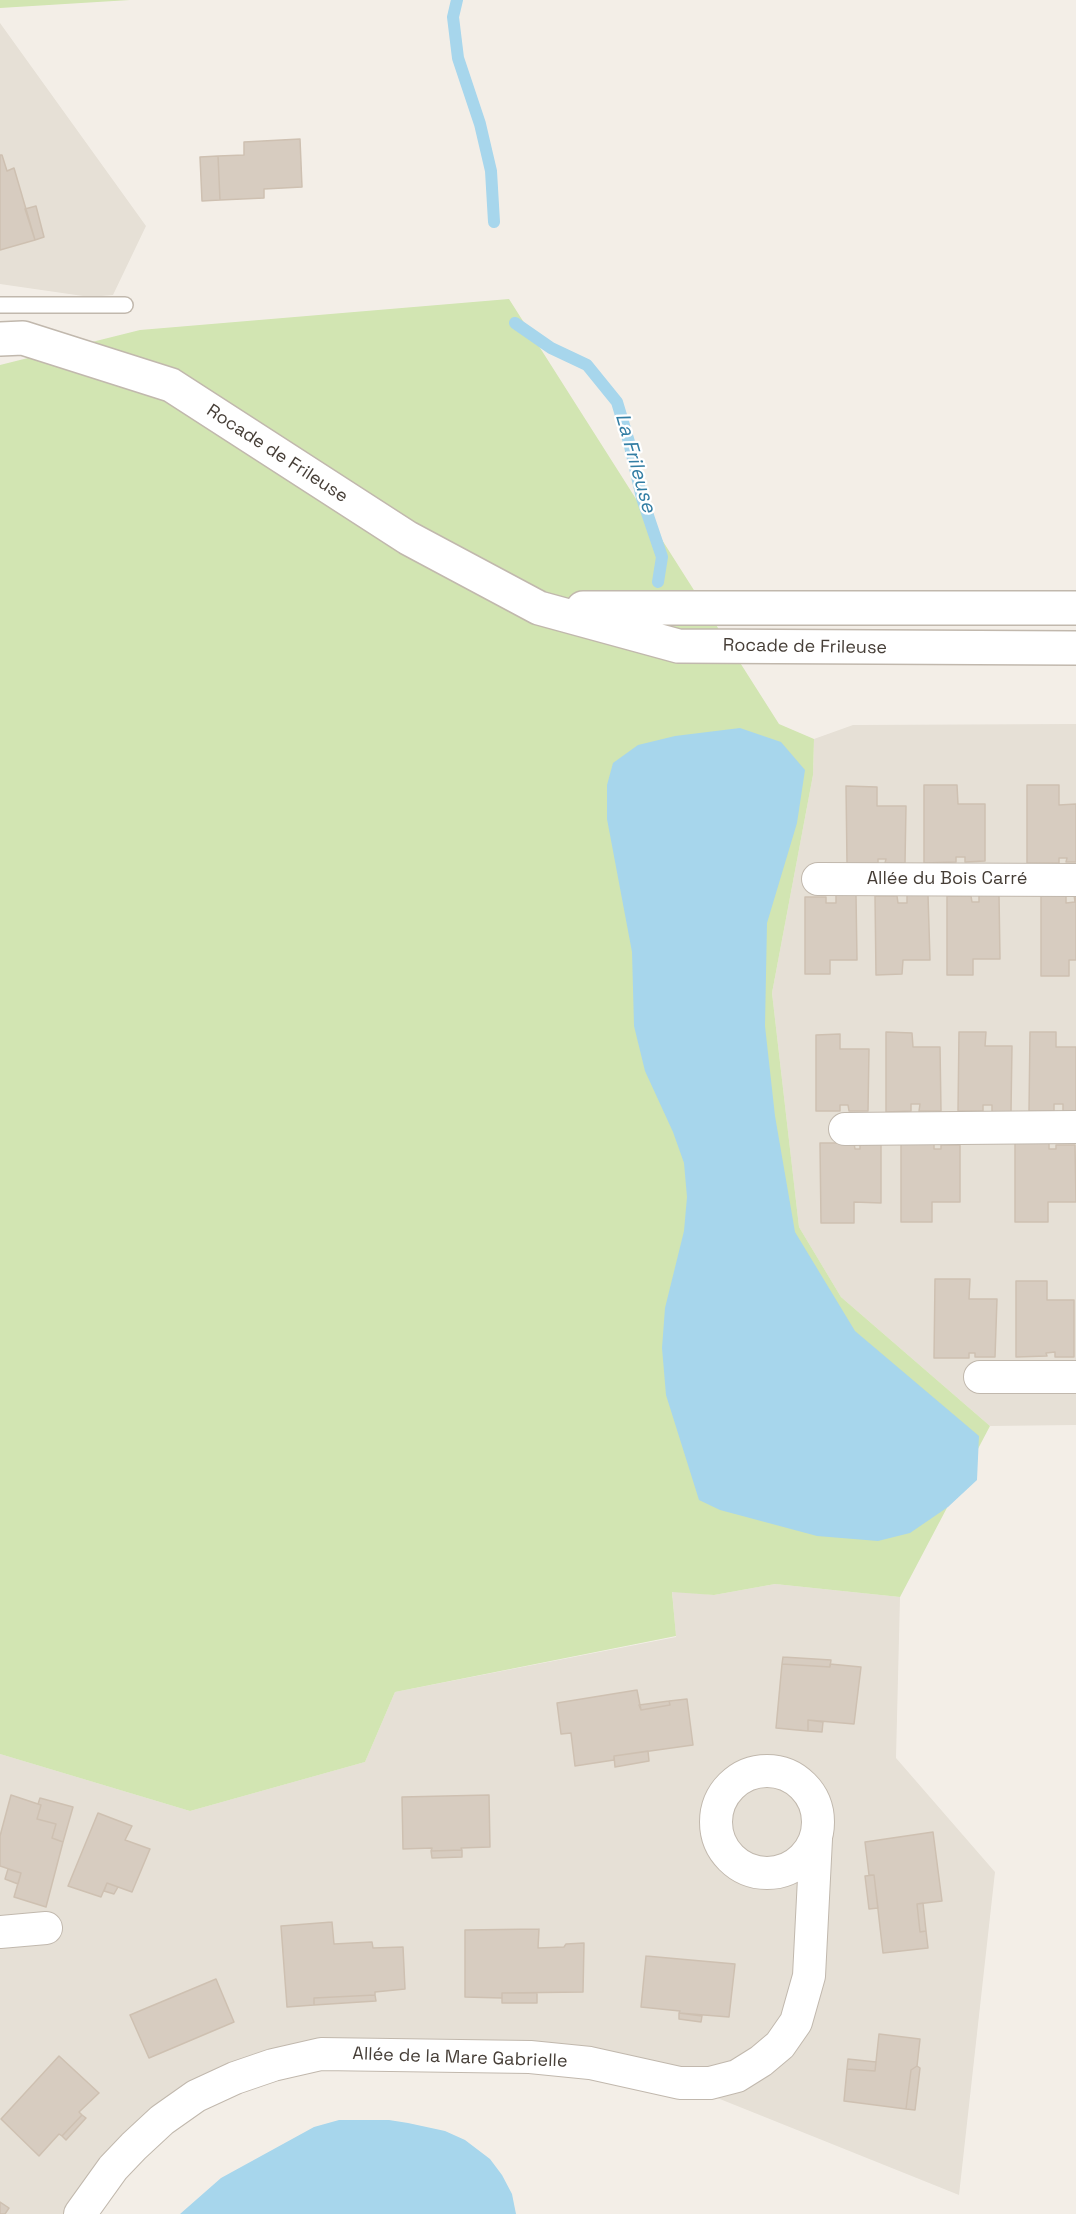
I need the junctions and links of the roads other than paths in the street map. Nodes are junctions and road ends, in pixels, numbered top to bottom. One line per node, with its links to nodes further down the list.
1 (0, 305): 2 (lane)
2 (124, 305)
3 (0, 339): 4 (street, Rocade de Frileuse)
4 (539, 608): 5 (street, Rocade de Frileuse); 6 (street, Rocade de Frileuse)
5 (1076, 608)
6 (1076, 648)
7 (818, 879): 8 (street, Allée du Bois Carré)
8 (1076, 880)
9 (1076, 1127): 10 (street)
10 (845, 1129)
11 (980, 1377): 12 (street)
12 (1076, 1377)
13 (816, 1839): 16 (street, Allée de la Mare Gabrielle)
14 (46, 1928): 15 (street)
15 (0, 1932)
16 (80, 2214)

